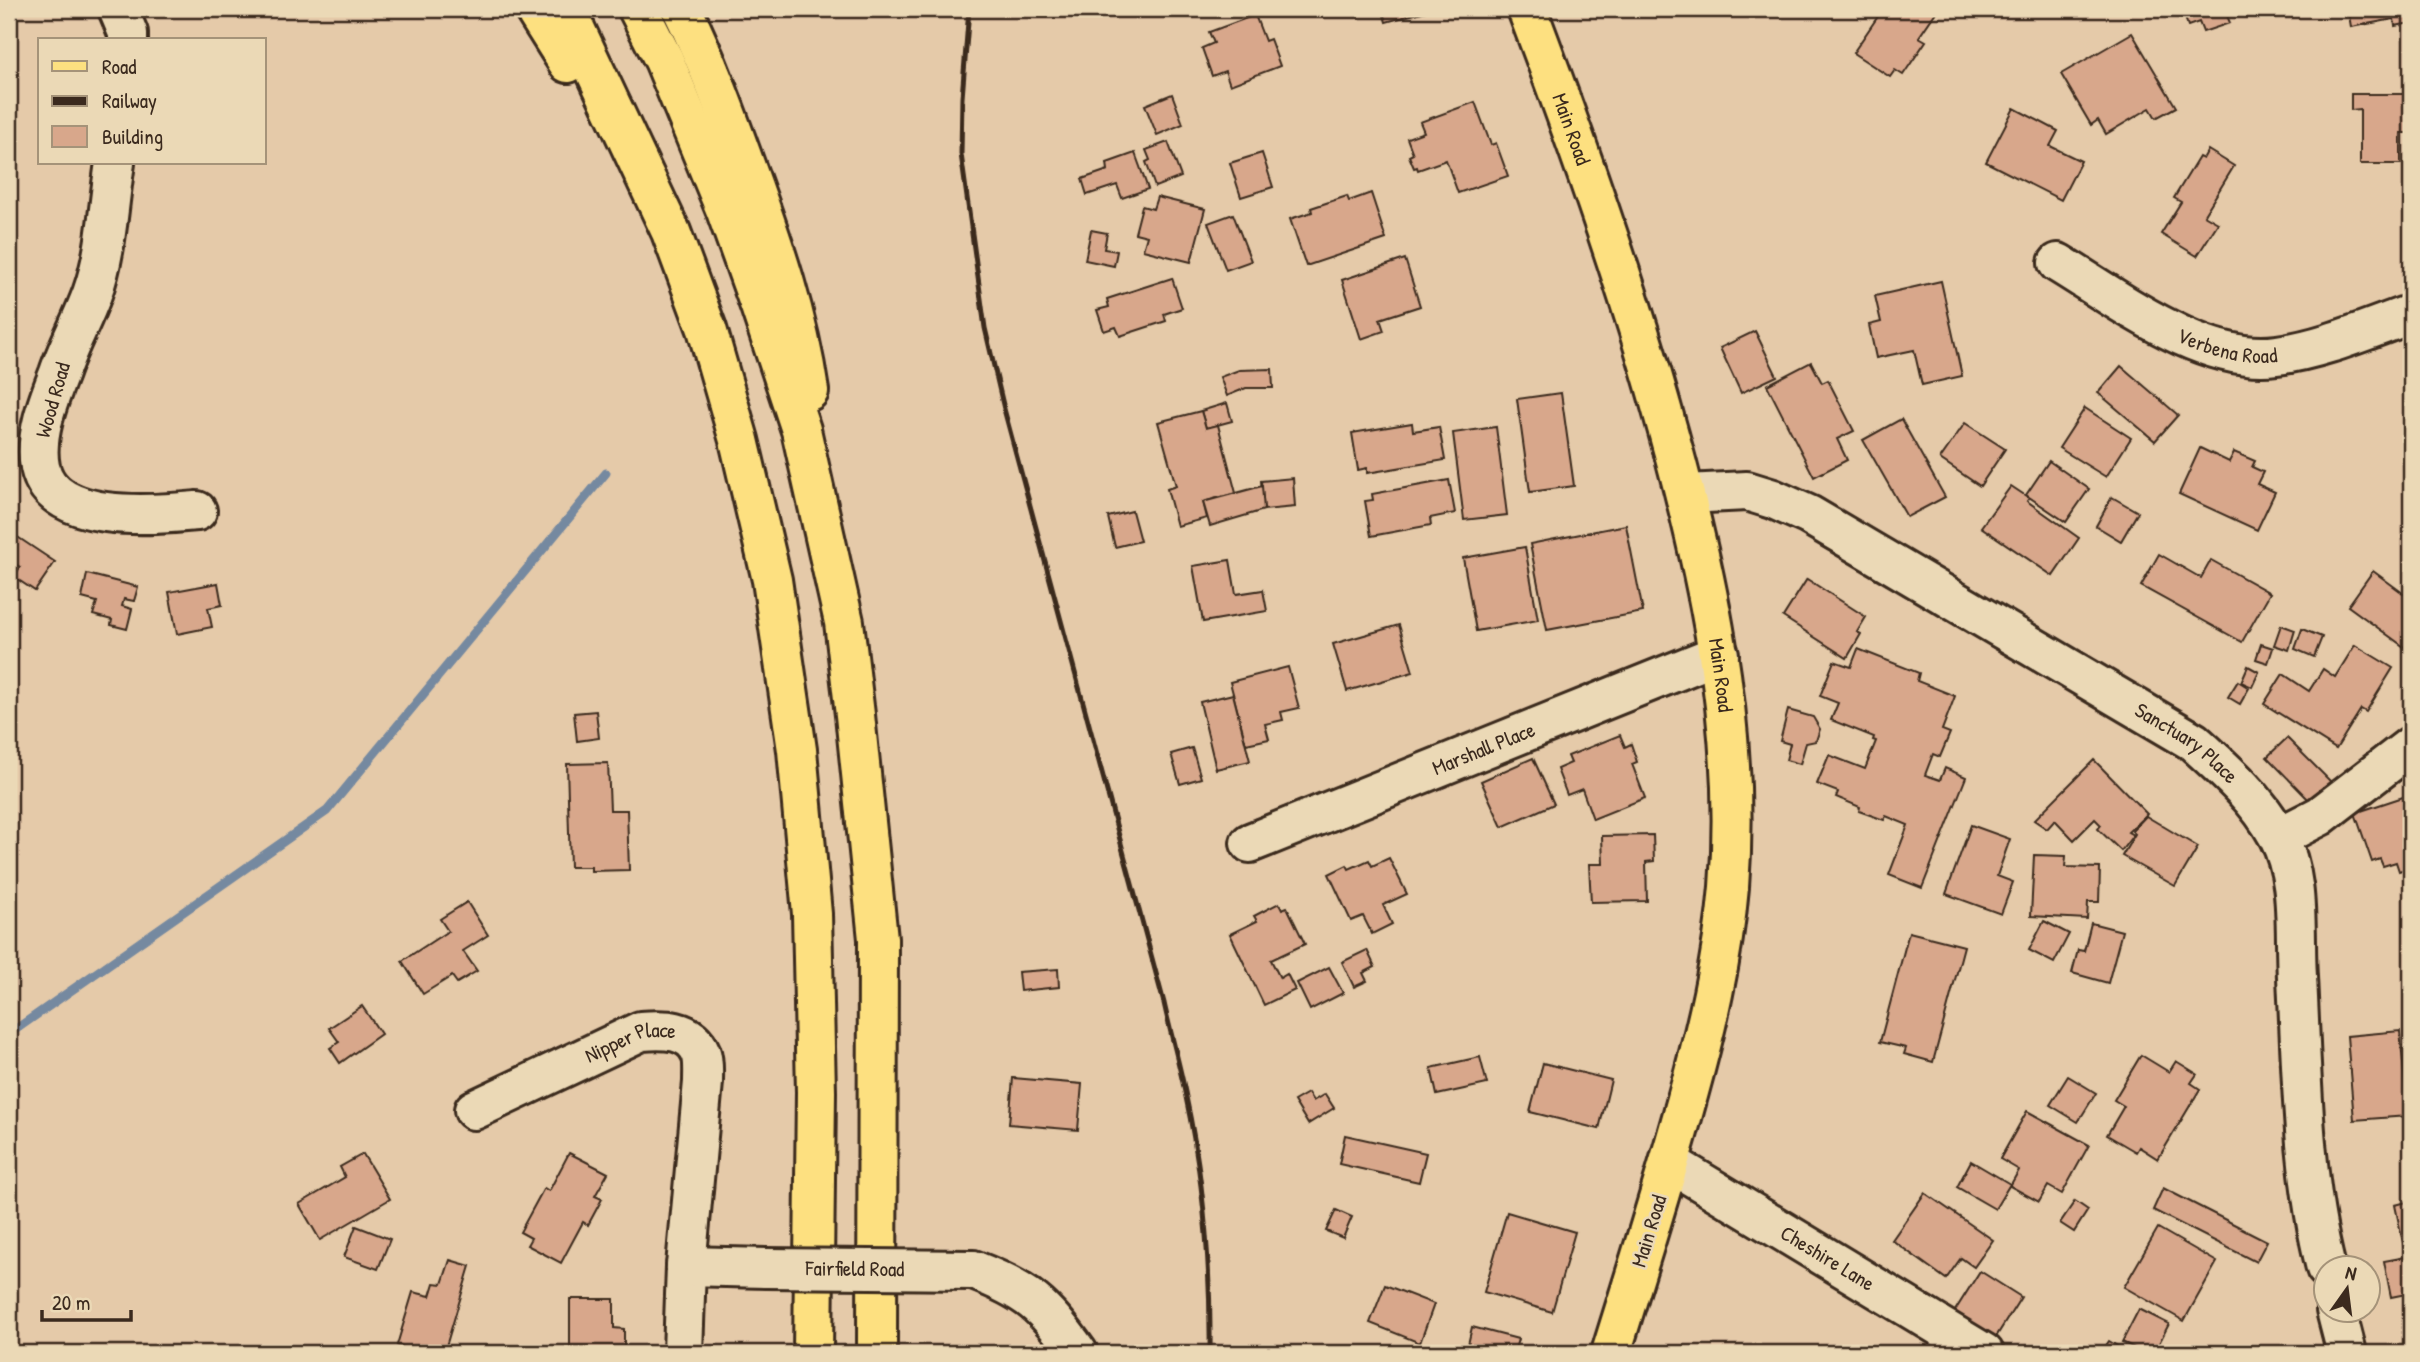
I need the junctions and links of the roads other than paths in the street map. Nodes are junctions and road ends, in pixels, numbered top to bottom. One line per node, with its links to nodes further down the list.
1 (118, 9): 7 (street)
2 (534, 9): 9 (main road)
3 (566, 9): 9 (main road)
4 (638, 9): 12 (main road)
5 (682, 9): 12 (main road)
6 (1527, 9): 13 (main road, Main Road)
7 (128, 38)
8 (115, 164): 14 (street, Wood Road)
9 (671, 232): 25 (main road)
10 (2058, 263): 11 (street, Verbena Road)
11 (2411, 314)
12 (816, 494): 26 (main road)
13 (1686, 494): 15 (main road, Main Road); 17 (street, Sanctuary Place)
14 (197, 511)
15 (1719, 654): 18 (street, Marshall Place); 20 (main road, Main Road)
16 (2411, 746): 17 (street)
17 (2279, 837): 21 (street, Sanctuary Place)
18 (1250, 842)
19 (474, 1110): 22 (street, Nipper Place)
20 (1670, 1163): 28 (main road, Main Road); 29 (street, Cheshire Lane)
21 (2322, 1254)
22 (686, 1266): 24 (street); 27 (street, Fairfield Road, bridge)
23 (2340, 1324): 30 (street)
24 (683, 1353)
25 (813, 1353)
26 (877, 1353)
27 (1079, 1353)
28 (1611, 1353)
29 (1984, 1353)
30 (2347, 1353)

